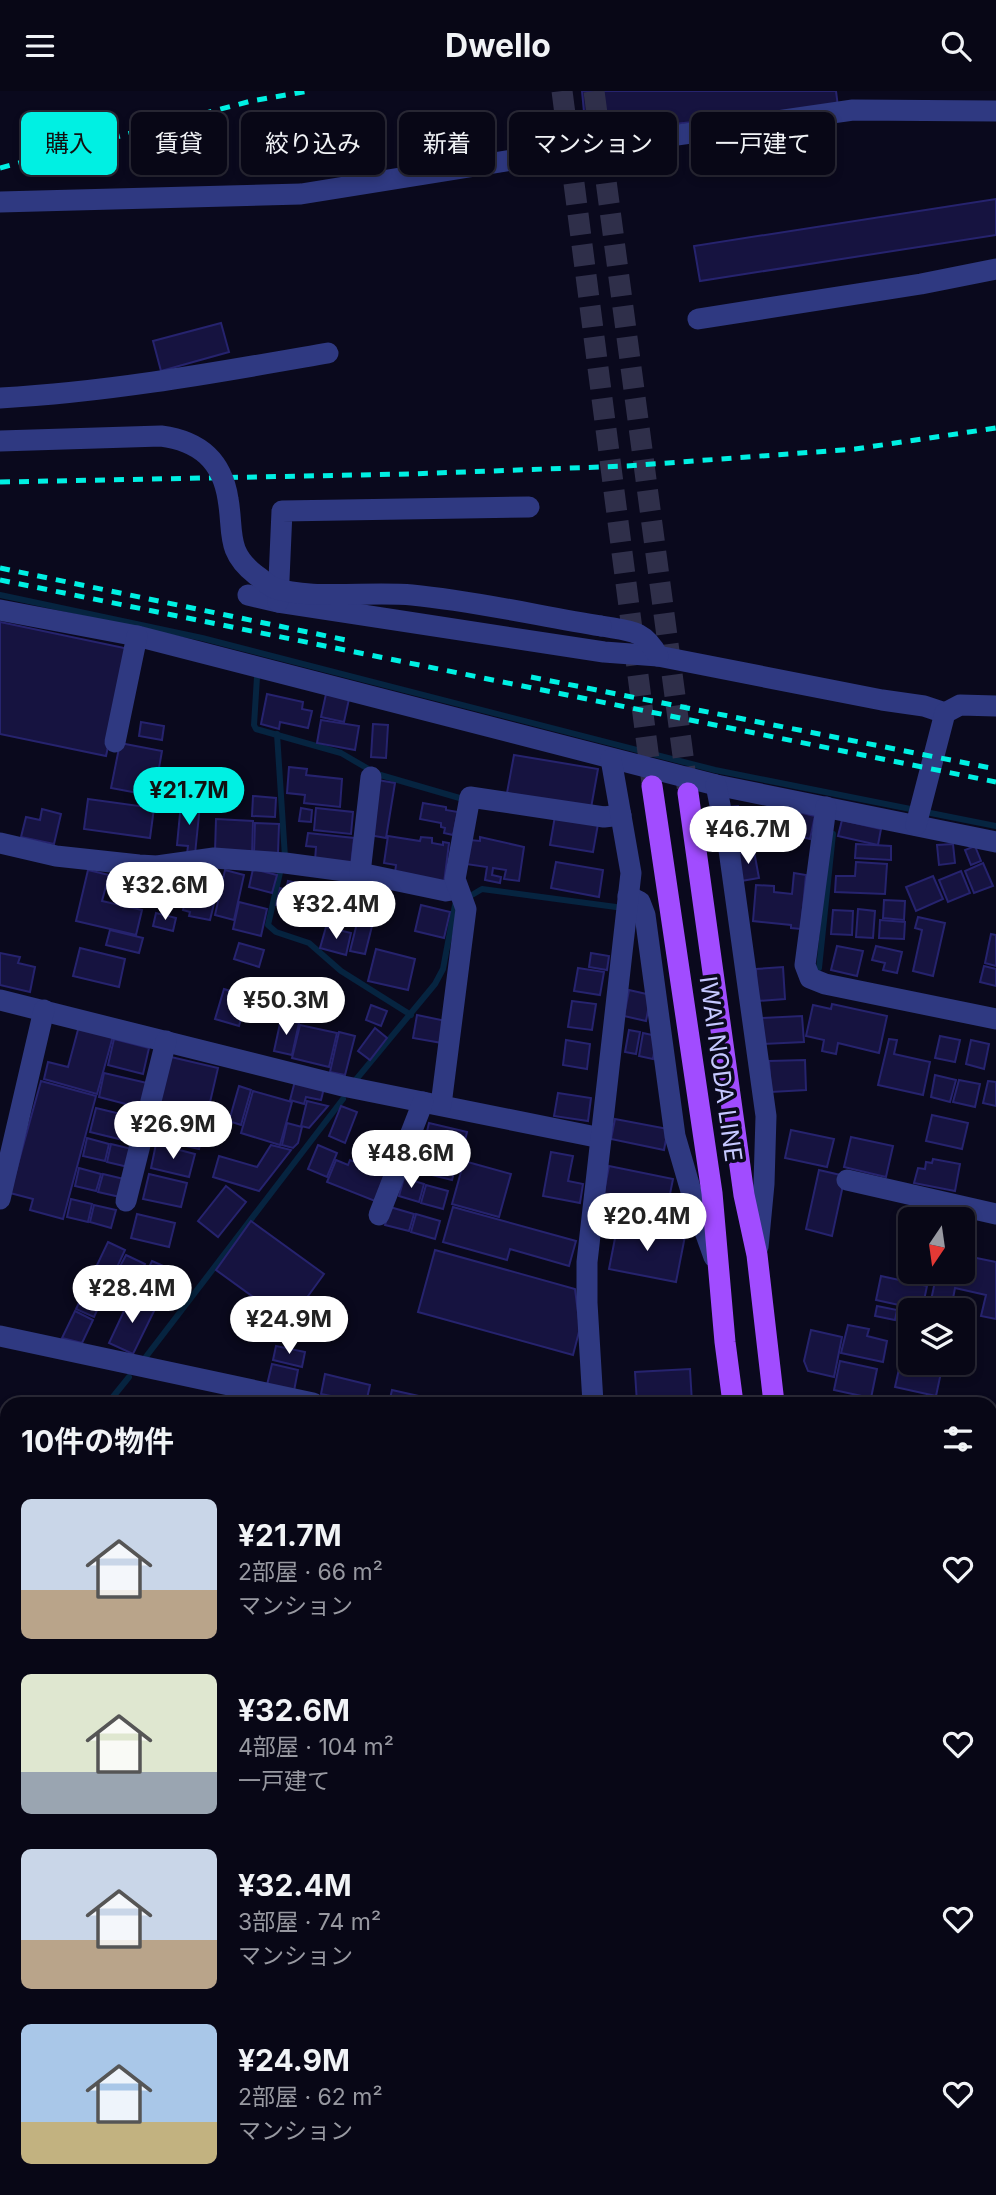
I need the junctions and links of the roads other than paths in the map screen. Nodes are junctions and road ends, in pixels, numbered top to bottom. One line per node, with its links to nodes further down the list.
1 (853, 100): 2 (street); 3 (street)
2 (996, 111)
3 (0, 202)
4 (996, 269): 5 (street)
5 (698, 319)
6 (328, 353): 7 (street)
7 (0, 398)
8 (0, 441): 14 (street, bridge)
9 (529, 507): 11 (street)
10 (248, 595): 11 (street)
11 (278, 602): 14 (street)
12 (0, 610): 13 (street)
13 (137, 636): 17 (street); 18 (street)
14 (658, 656): 16 (street)
15 (996, 706): 16 (street)
16 (945, 713): 25 (street)
17 (115, 742)
18 (611, 759): 20 (street); 24 (street)
19 (370, 777): 28 (street)
20 (716, 785): 23 (street); 42 (street)
21 (652, 786): 43 (main road, IWAI NODA LINE)
22 (688, 793): 42 (main road, IWAI NODA LINE)
23 (826, 807): 25 (street); 33 (street)
24 (621, 815): 29 (street); 30 (street)
25 (918, 816): 26 (street)
26 (996, 842)
27 (0, 843): 28 (street)
28 (360, 873): 29 (street)
29 (457, 894): 35 (street)
30 (628, 896): 36 (street); 43 (street)
31 (0, 999): 32 (street)
32 (44, 1010): 34 (street); 38 (street)
33 (996, 1019)
34 (166, 1041): 35 (street); 39 (street)
35 (432, 1104): 36 (street); 41 (street)
36 (601, 1137): 46 (street)
37 (847, 1180): 40 (street)
38 (0, 1199)
39 (126, 1201)
40 (996, 1214)
41 (379, 1215)
42 (757, 1255): 48 (main road, IWAI NODA LINE)
43 (719, 1269): 47 (main road, IWAI NODA LINE)
44 (0, 1336): 45 (street)
45 (285, 1397)
46 (593, 1397)
47 (732, 1397)
48 (773, 1397)

